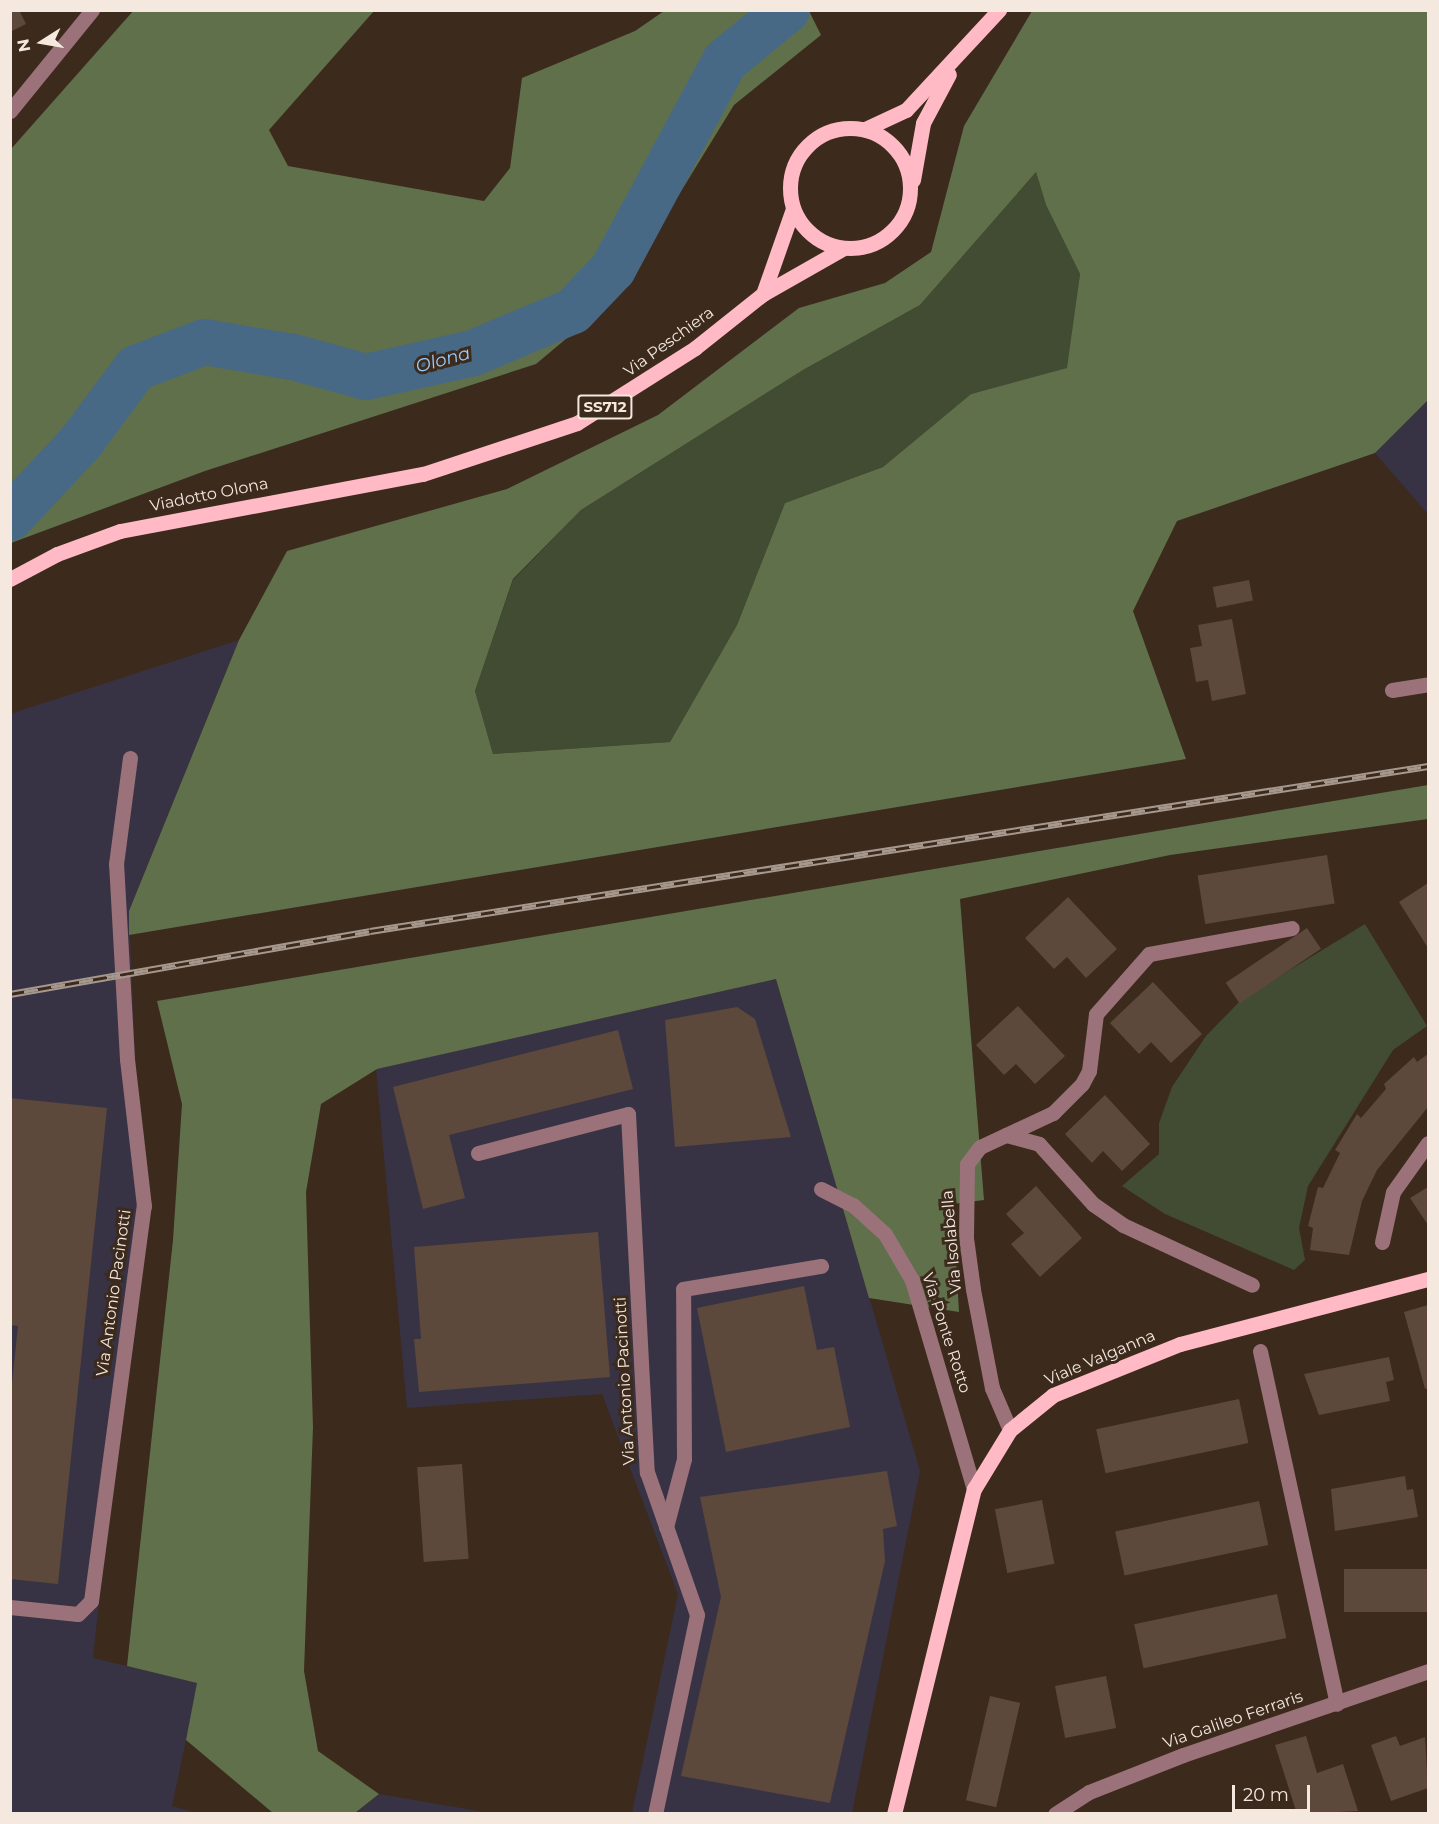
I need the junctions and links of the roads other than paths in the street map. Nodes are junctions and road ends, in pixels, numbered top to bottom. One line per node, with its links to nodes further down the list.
1 (92, 10): 4 (street)
2 (999, 10): 3 (main road, Via Peschiera / SS712)
3 (957, 61): 5 (main road, Via Peschiera / SS712); 6 (main road, Via Peschiera / SS712)
4 (10, 111)
5 (865, 129): 6 (main road); 7 (main road, Via Peschiera / SS712)
6 (911, 191): 8 (main road, Via Peschiera / SS712)
7 (793, 208): 8 (main road); 9 (main road, Via Peschiera / SS712)
8 (844, 248): 9 (main road, Via Peschiera / SS712)
9 (763, 294): 10 (main road, Via Peschiera / SS712)
10 (423, 474): 11 (main road, Viadotto Olona / SS712)
11 (10, 579)
12 (1428, 684): 13 (street)
13 (1392, 690)
14 (130, 758): 28 (street, Via Antonio Pacinotti)
15 (1292, 928): 16 (street, Via Isolabella)
16 (1000, 1134): 23 (street); 25 (street, Via Isolabella)
17 (1428, 1143): 20 (street)
18 (478, 1153): 27 (street, Via Antonio Pacinotti)
19 (821, 1189): 26 (street, Via Ponte Rotto)
20 (1382, 1242)
21 (821, 1266): 27 (street)
22 (1428, 1279): 25 (main road, Viale Valganna)
23 (1252, 1285)
24 (1260, 1351): 30 (street)
25 (1010, 1430): 26 (main road, Viale Valganna)
26 (974, 1489): 32 (main road, Viale Valganna)
27 (666, 1527): 31 (street, Via Antonio Pacinotti)
28 (10, 1607)
29 (1428, 1671): 30 (street, Via Galileo Ferraris)
30 (1337, 1704): 33 (street, Via Galileo Ferraris)
31 (655, 1814)
32 (894, 1814)
33 (1054, 1814)

